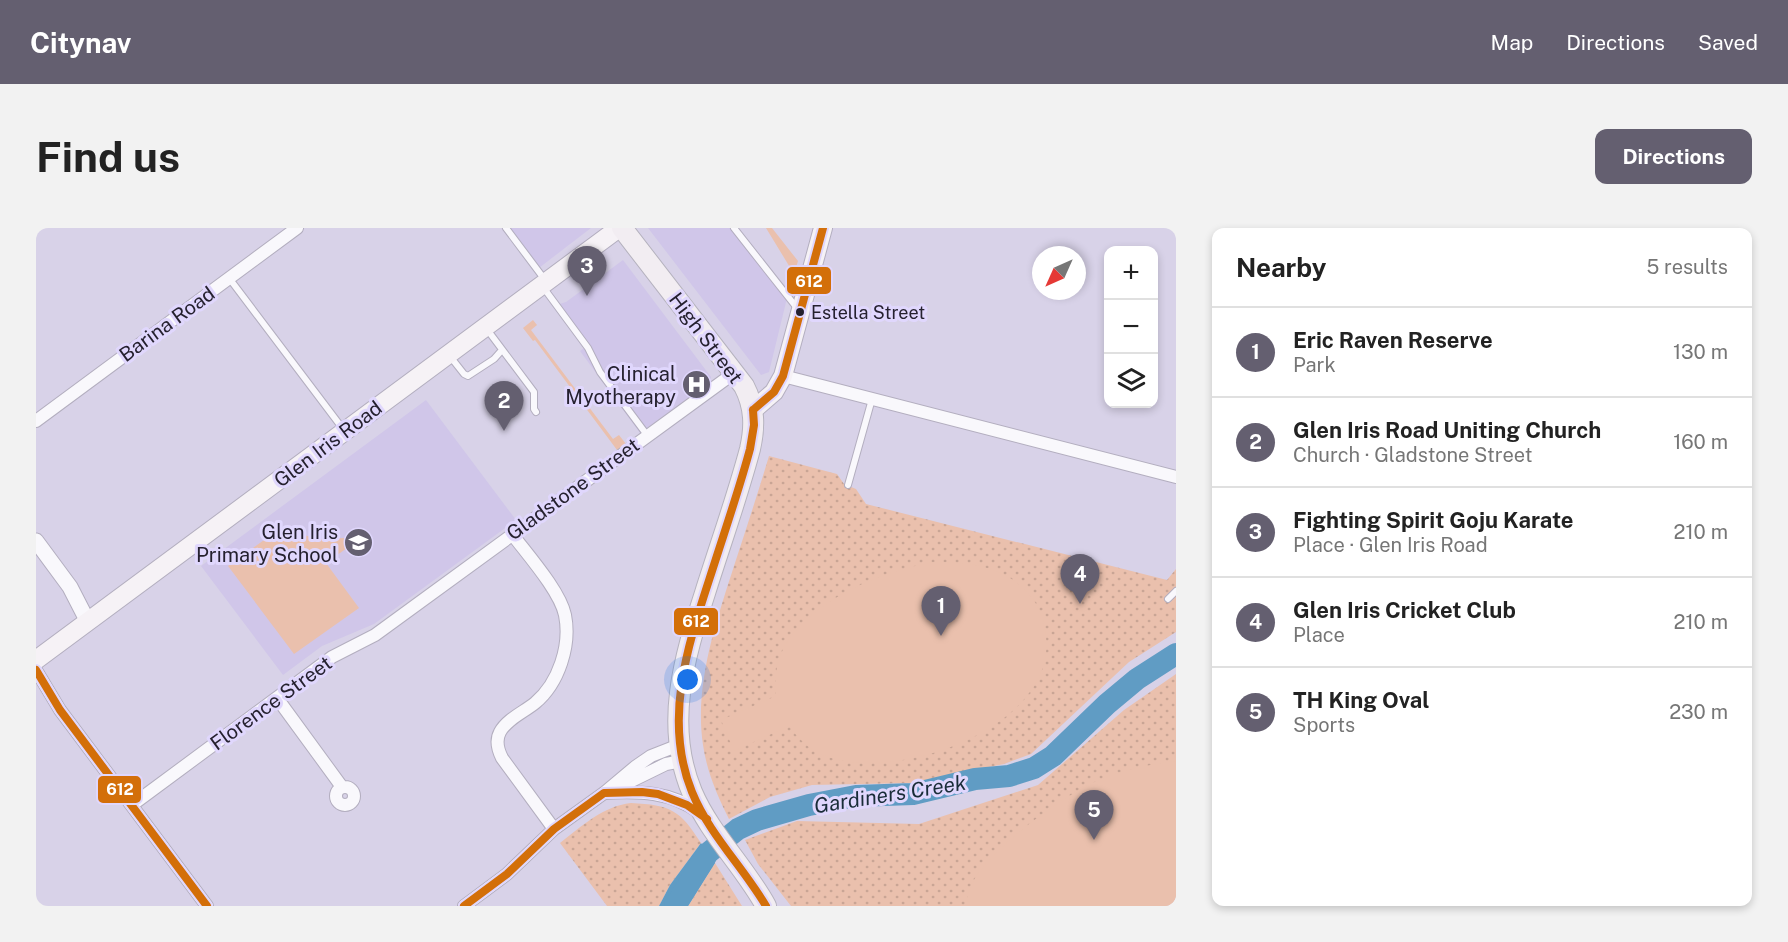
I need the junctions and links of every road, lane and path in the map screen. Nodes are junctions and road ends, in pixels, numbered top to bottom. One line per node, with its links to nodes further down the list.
1 (297, 228): 6 (street, Barina Road)
2 (506, 228): 7 (lane)
3 (620, 228): 7 (main road, Glen Iris Road); 12 (main road, High Street)
4 (734, 228): 8 (lane)
5 (823, 228): 8 (main road)
6 (230, 278): 17 (street, Barina Road); 18 (lane)
7 (545, 285): 9 (main road, Glen Iris Road); 19 (lane)
8 (801, 313): 13 (main road)
9 (486, 328): 10 (lane); 11 (main road, Glen Iris Road)
10 (502, 350): 11 (lane); 16 (lane)
11 (449, 355): 18 (main road, Glen Iris Road)
12 (734, 373): 15 (main road, High Street); 19 (street, Gladstone Street)
13 (783, 375): 14 (street); 15 (main road)
14 (872, 399): 20 (street); 21 (lane)
15 (753, 411): 33 (main road, High Street)
16 (536, 412)
17 (36, 421)
18 (345, 432): 27 (main road, Glen Iris Road)
19 (647, 435): 22 (street, Gladstone Street)
20 (1176, 477)
21 (848, 486)
22 (512, 534): 26 (street, Gladstone Street); 38 (street)
23 (36, 541): 27 (street)
24 (1176, 591): 25 (lane)
25 (1168, 599)
26 (414, 606): 31 (street, Florence Street)
27 (94, 618): 28 (main road, Glen Iris Road)
28 (36, 660)
29 (36, 670): 32 (street)
30 (36, 686): 32 (street)
31 (277, 698): 34 (street); 36 (street, Florence Street)
32 (60, 710): 36 (street)
33 (681, 753): 35 (street); 37 (main road, High Street)
34 (342, 787)
35 (604, 793): 37 (street); 38 (street)
36 (132, 805): 40 (street)
37 (710, 824): 39 (main road, High Street)
38 (554, 828): 41 (street)
39 (766, 903)
40 (207, 906)
41 (464, 906)

